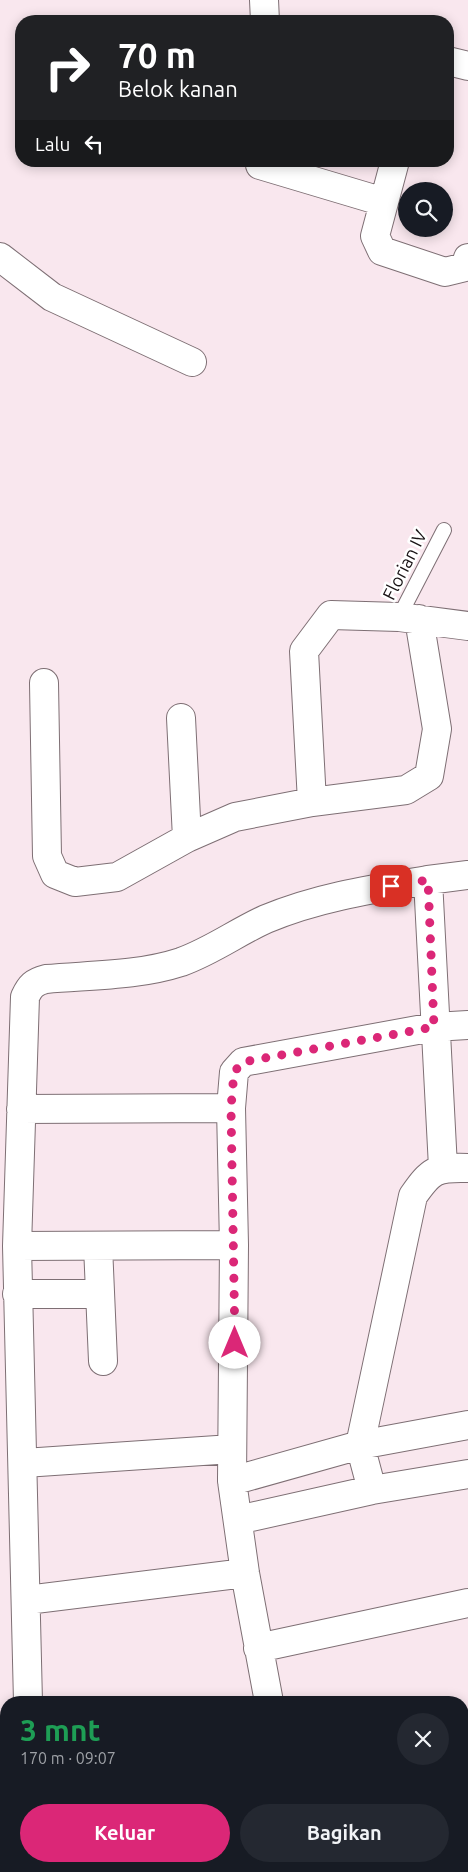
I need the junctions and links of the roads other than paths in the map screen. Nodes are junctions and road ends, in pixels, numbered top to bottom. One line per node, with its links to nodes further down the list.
1 (264, 0): 2 (street)
2 (265, 15)
3 (454, 62): 4 (street)
4 (468, 66)
5 (267, 167): 7 (street)
6 (393, 167): 7 (street)
7 (384, 202): 9 (street)
8 (0, 257): 10 (street)
9 (468, 258)
10 (192, 362)
11 (444, 530): 12 (lane, Florian IV)
12 (409, 618): 13 (street); 16 (street); 16 (street)
13 (468, 626)
14 (44, 683): 17 (street)
15 (181, 718): 17 (street)
16 (312, 802): 17 (street)
17 (187, 838)
18 (468, 875): 19 (street)
19 (428, 880): 21 (street); 23 (street)
20 (468, 1025): 21 (street)
21 (434, 1027): 22 (street); 24 (street)
22 (231, 1108): 23 (street); 27 (street)
23 (21, 1109): 25 (street)
24 (456, 1167): 34 (street)
25 (17, 1246): 26 (street); 28 (street)
26 (98, 1246): 27 (street); 29 (street)
27 (234, 1246): 32 (street)
28 (17, 1294): 29 (street); 33 (street)
29 (100, 1294): 30 (street)
30 (103, 1361)
31 (468, 1425): 34 (street)
32 (232, 1449): 33 (street); 36 (street)
33 (24, 1463): 39 (street)
34 (367, 1469): 35 (street); 36 (street); 37 (street)
35 (468, 1474)
36 (232, 1481): 37 (street)
37 (238, 1520): 38 (street)
38 (245, 1573): 39 (street); 41 (street)
39 (27, 1600): 42 (street)
40 (468, 1603): 41 (street)
41 (258, 1648): 43 (street)
42 (28, 1696)
43 (268, 1696)

